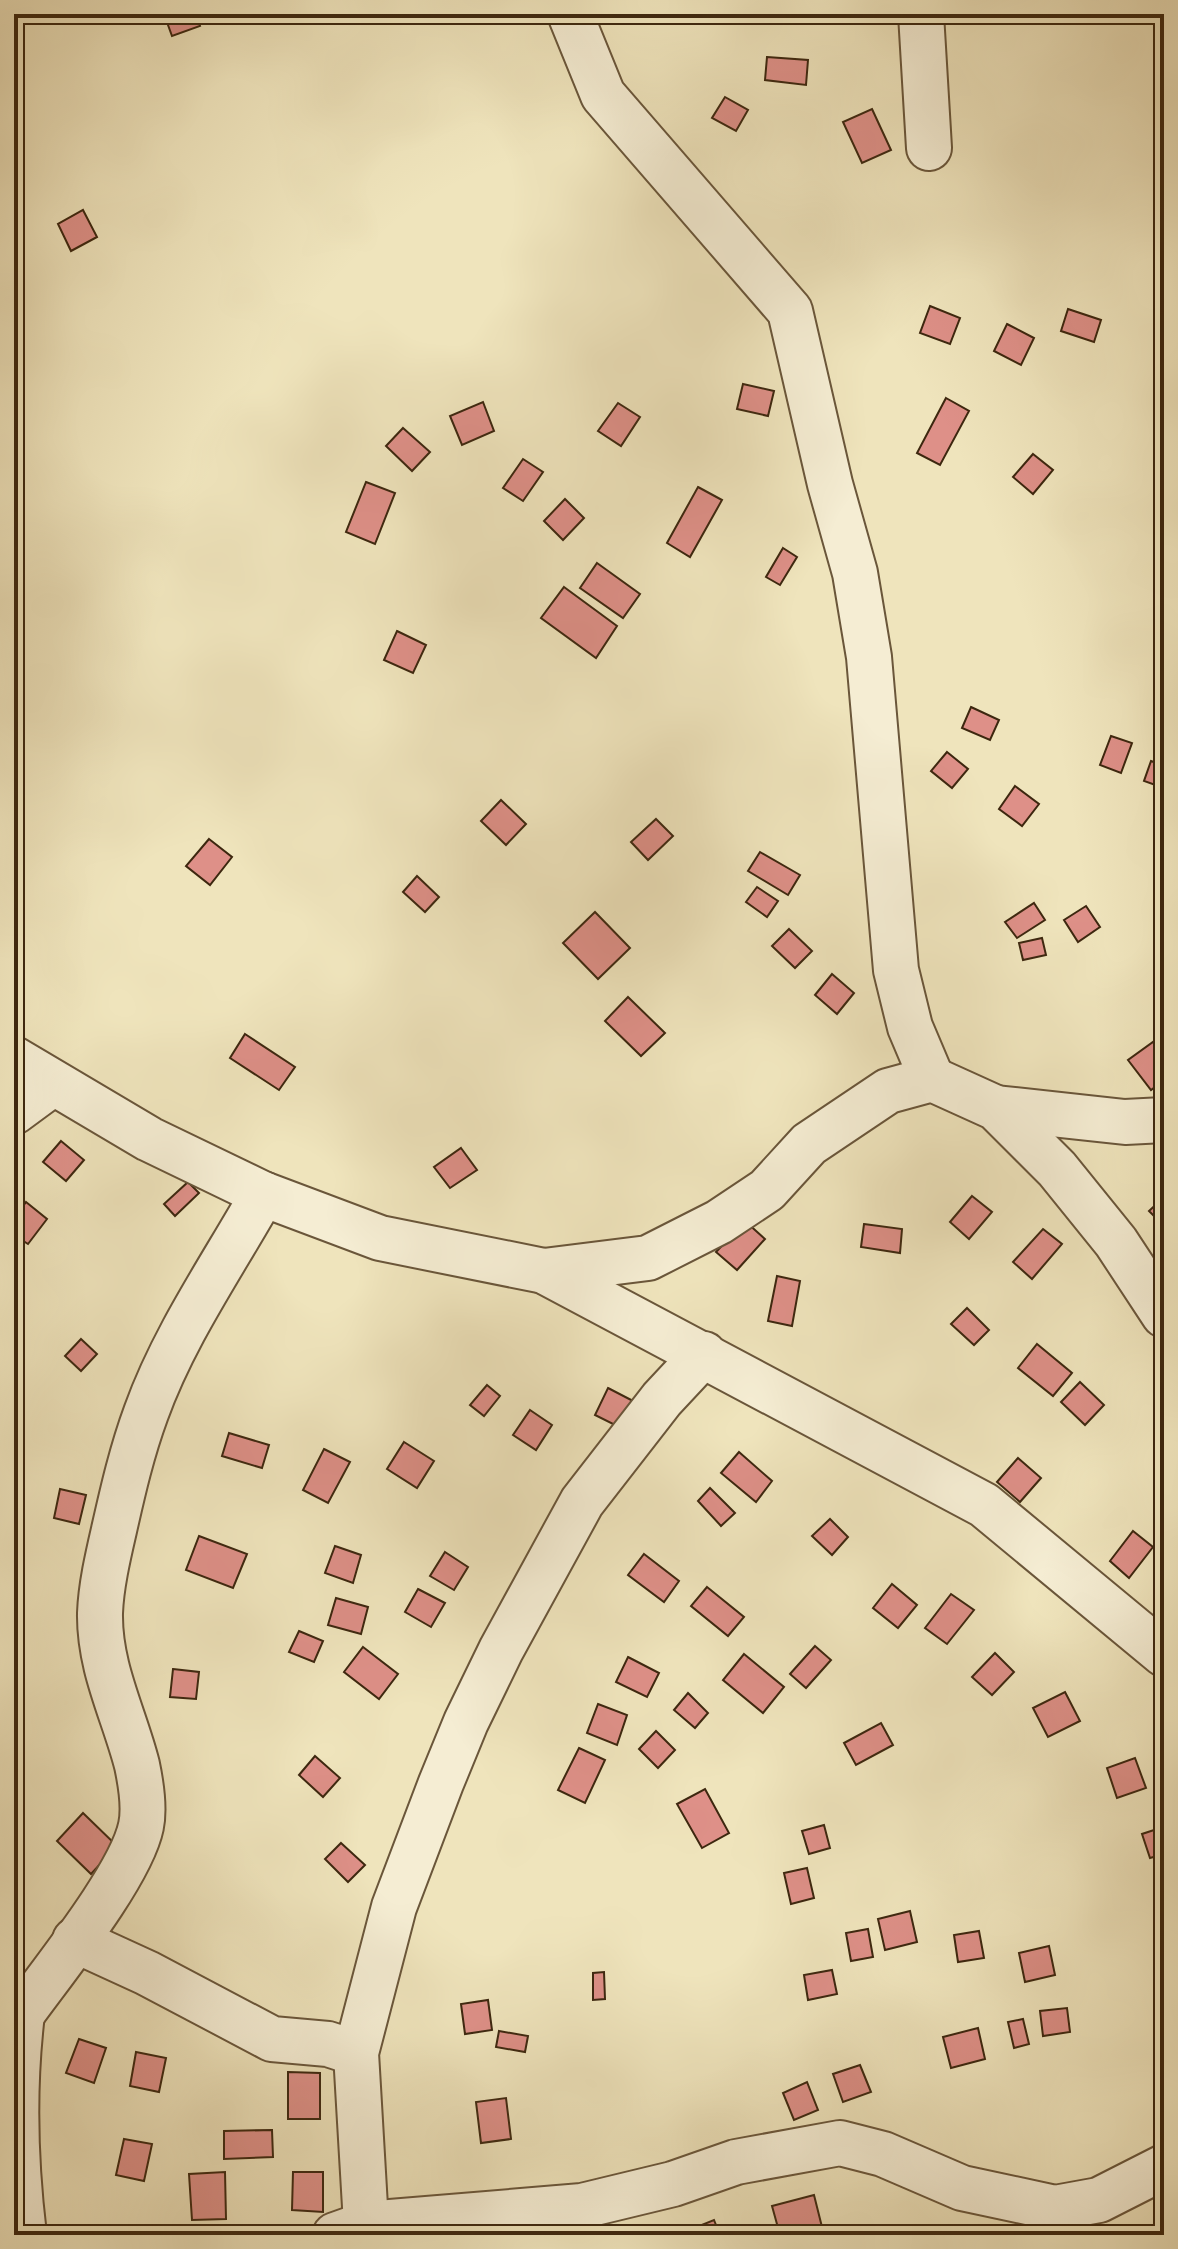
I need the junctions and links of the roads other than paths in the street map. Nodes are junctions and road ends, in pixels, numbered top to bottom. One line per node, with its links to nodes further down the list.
1 (570, 14): 5 (street)
2 (921, 14): 3 (street)
3 (929, 148)
4 (14, 1059): 6 (street)
5 (932, 1079): 7 (street); 11 (street)
6 (52, 1084): 8 (street); 10 (street)
7 (996, 1108): 9 (street); 12 (street)
8 (14, 1112)
9 (1164, 1120)
10 (263, 1194): 11 (street); 15 (street)
11 (544, 1271): 13 (street)
12 (1164, 1315)
13 (704, 1354): 14 (street); 17 (street)
14 (1164, 1654)
15 (75, 1940): 16 (street); 17 (street)
16 (18, 2015): 20 (street)
17 (356, 2053): 19 (street)
18 (1164, 2167): 19 (street)
19 (350, 2229)
20 (24, 2235)

